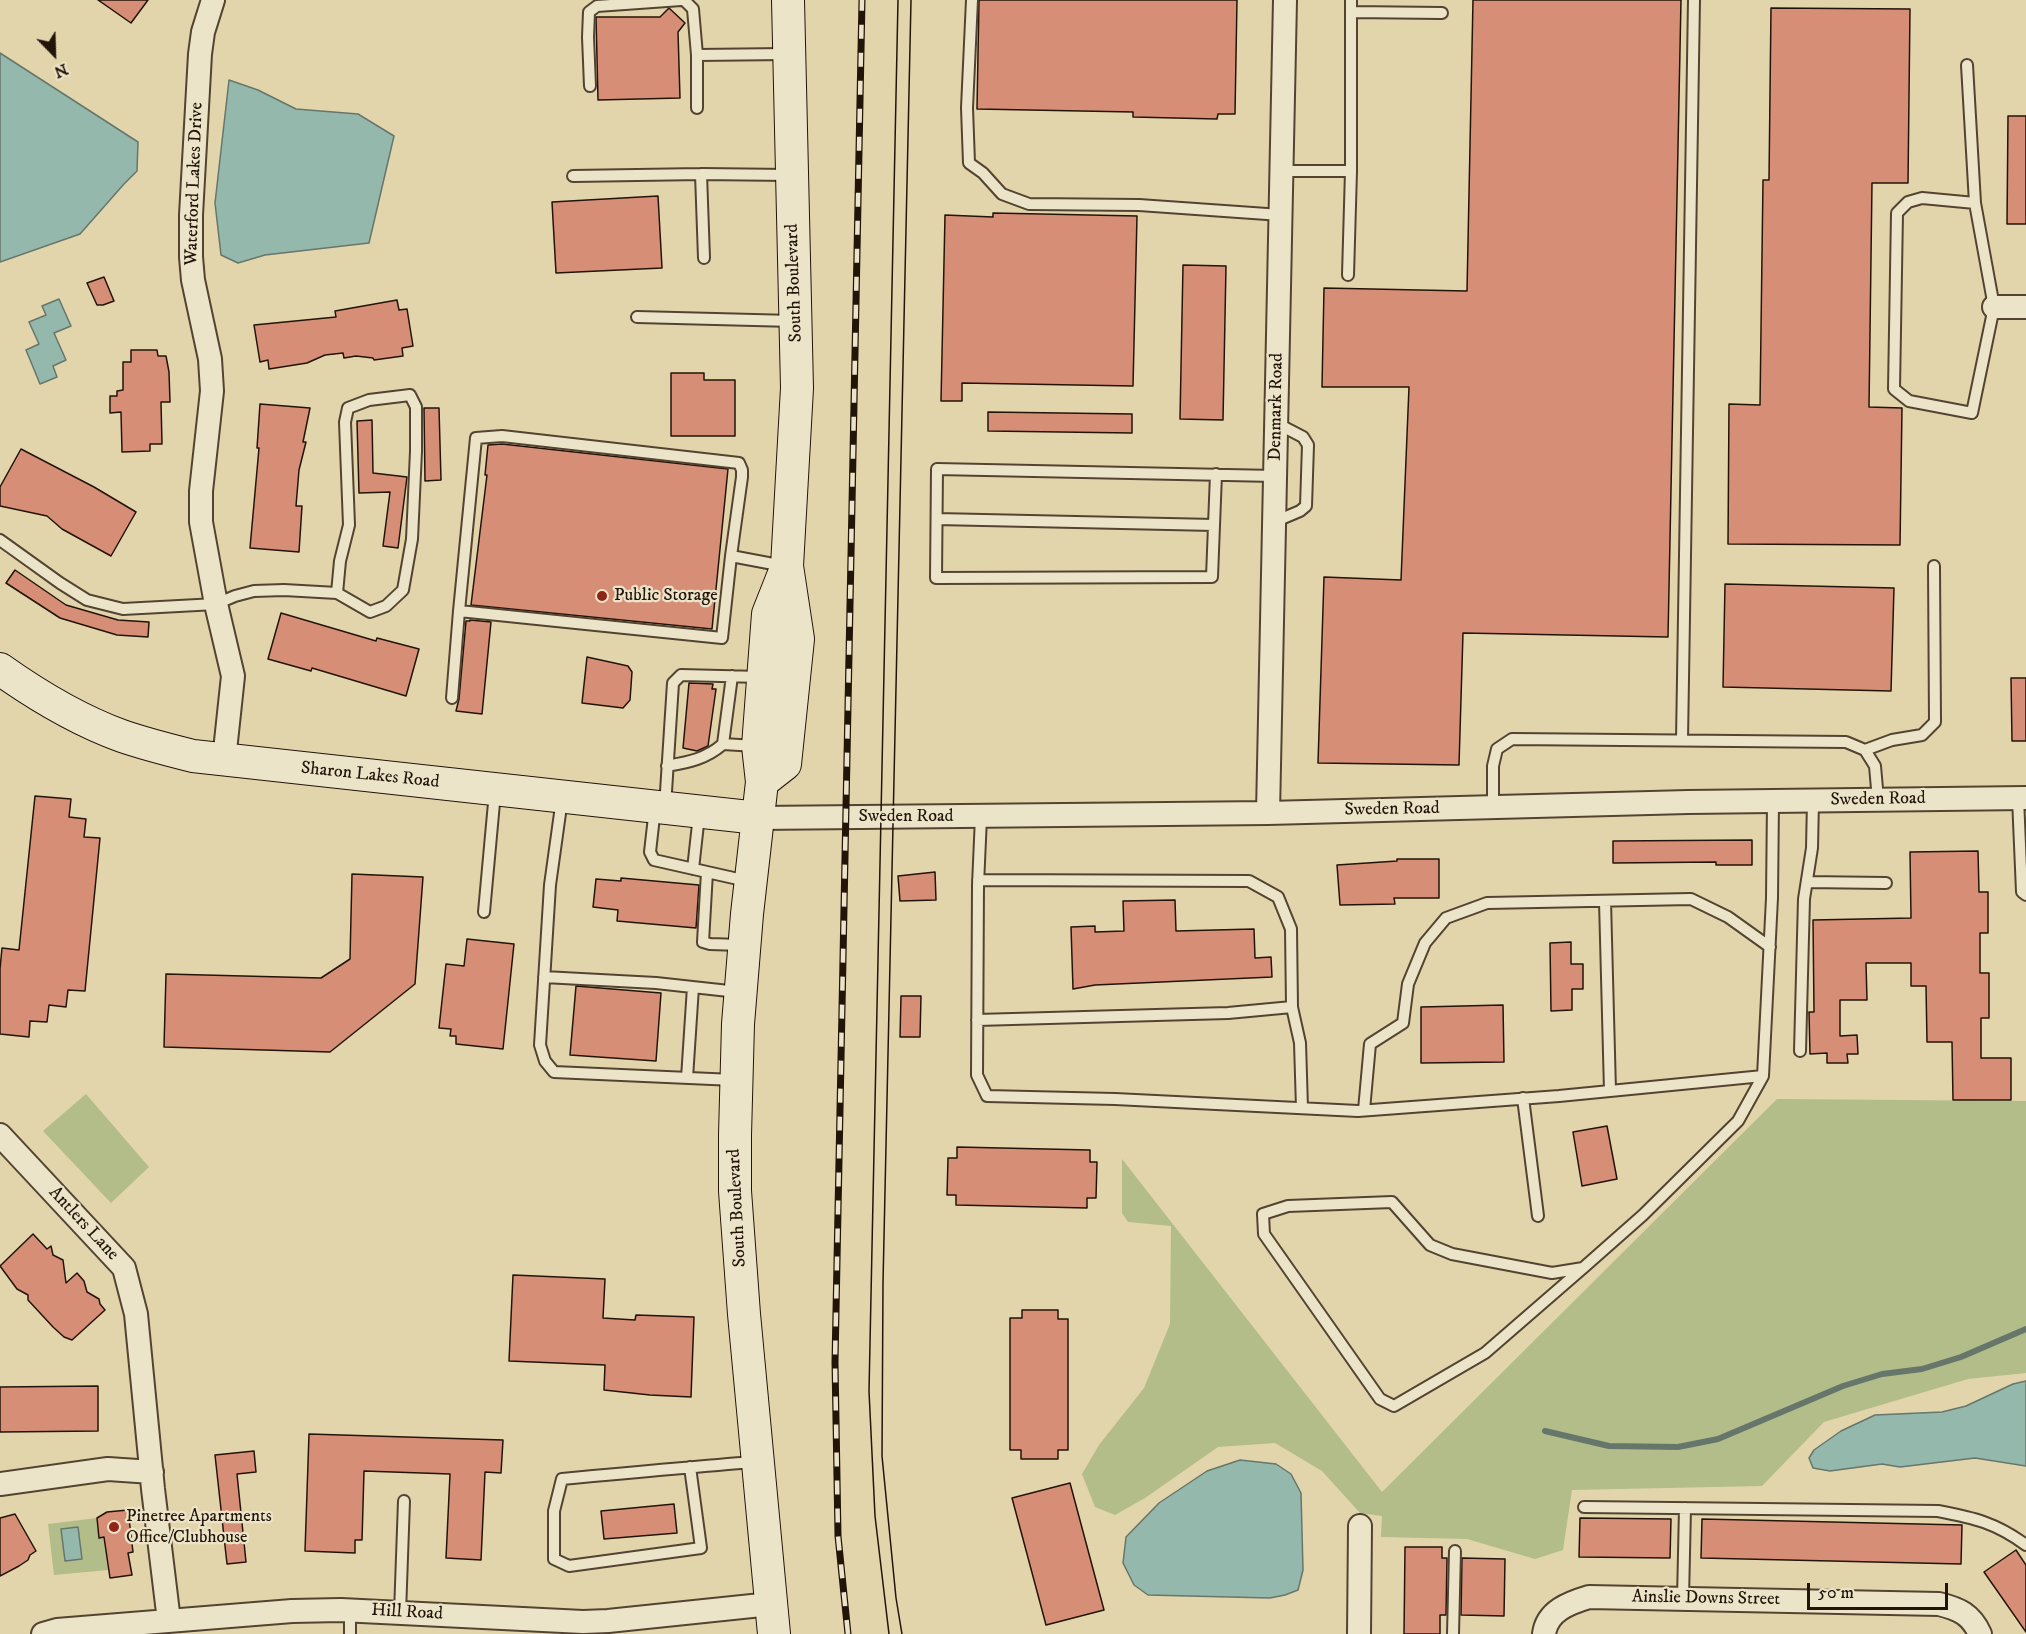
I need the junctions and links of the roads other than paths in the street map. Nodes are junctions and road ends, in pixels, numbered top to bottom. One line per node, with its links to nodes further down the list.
1 (213, 0): 39 (street, Waterford Lakes Drive)
2 (682, 0): 11 (lane); 13 (lane)
3 (788, 0): 10 (main road, South Boulevard)
4 (972, 0): 21 (lane)
5 (1285, 0): 15 (street, Denmark Road)
6 (1351, 0): 8 (lane)
7 (1694, 0): 45 (lane)
8 (1351, 12): 9 (lane); 16 (lane)
9 (1442, 13)
10 (789, 54): 11 (lane); 19 (main road, South Boulevard)
11 (697, 55): 14 (lane)
12 (1968, 64): 20 (lane)
13 (590, 86)
14 (697, 108)
15 (1281, 171): 16 (lane); 21 (street, Denmark Road)
16 (1351, 171): 23 (lane)
17 (702, 174): 18 (lane); 19 (lane); 22 (lane)
18 (573, 176)
19 (792, 176): 27 (main road, South Boulevard)
20 (1975, 203): 24 (lane); 24 (lane)
21 (1281, 214): 28 (street, Denmark Road)
22 (704, 258)
23 (1348, 275)
24 (1994, 307): 25 (street)
25 (2026, 309)
26 (637, 317): 27 (lane)
27 (796, 321): 36 (main road, South Boulevard)
28 (1276, 423): 30 (street, Denmark Road); 32 (lane)
29 (1216, 474): 30 (lane); 31 (lane); 33 (lane)
30 (1275, 476): 32 (street, Denmark Road)
31 (937, 519): 33 (lane); 33 (lane)
32 (1274, 522): 61 (street, Denmark Road)
33 (1214, 525)
34 (0, 540): 39 (lane)
35 (731, 556): 36 (lane); 40 (lane); 40 (lane)
36 (787, 566): 43 (main road, South Boulevard); 51 (main road, South Boulevard)
37 (1934, 566): 48 (lane)
38 (337, 593): 38 (lane); 39 (lane)
39 (216, 604): 49 (street, Waterford Lakes Drive)
40 (459, 611): 44 (lane)
41 (0, 669): 49 (main road, Sharon Lakes Road)
42 (732, 676): 43 (lane); 46 (lane); 50 (lane)
43 (763, 677): 47 (main road, South Boulevard)
44 (452, 698)
45 (1682, 740): 48 (lane); 59 (lane)
46 (723, 744): 47 (lane); 50 (lane)
47 (758, 746): 51 (main road, South Boulevard)
48 (1865, 750): 55 (lane)
49 (224, 760): 52 (main road, Sharon Lakes Road)
50 (667, 766): 58 (lane)
51 (762, 782): 63 (main road, South Boulevard)
52 (496, 789): 53 (main road, Sharon Lakes Road); 72 (lane)
53 (562, 796): 58 (main road, Sharon Lakes Road); 75 (lane)
54 (2022, 798): 55 (street, Sweden Road); 70 (lane)
55 (1878, 800): 57 (street, Sweden Road)
56 (1773, 801): 57 (street, Sweden Road); 59 (street, Sweden Road); 74 (lane)
57 (1813, 801): 68 (lane)
58 (660, 806): 60 (main road, Sharon Lakes Road); 64 (lane)
59 (1493, 807): 61 (street, Sweden Road)
60 (699, 811): 63 (main road, Sharon Lakes Road); 64 (lane)
61 (1268, 813): 62 (street, Sweden Road)
62 (981, 816): 63 (street, Sweden Road); 66 (lane)
63 (758, 818): 67 (main road, South Boulevard)
64 (693, 869): 65 (lane)
65 (706, 872): 67 (lane); 73 (lane)
66 (978, 880): 78 (lane); 79 (lane)
67 (751, 882): 73 (main road, South Boulevard)
68 (1807, 882): 69 (lane); 80 (lane)
69 (1886, 883)
70 (2026, 895)
71 (1605, 901): 74 (lane); 84 (lane); 87 (lane)
72 (484, 912)
73 (744, 945): 77 (main road, South Boulevard)
74 (1770, 947): 81 (lane)
75 (544, 977): 76 (lane); 82 (lane)
76 (693, 987): 77 (lane); 82 (lane)
77 (741, 993): 83 (main road, South Boulevard)
78 (1292, 1007): 79 (lane); 86 (lane)
79 (977, 1020): 86 (lane)
80 (1800, 1051)
81 (1763, 1076): 84 (lane); 90 (lane)
82 (687, 1077): 83 (lane)
83 (736, 1080): 91 (main road, South Boulevard)
84 (1610, 1091): 85 (lane)
85 (1523, 1098): 87 (lane); 89 (lane)
86 (1302, 1108): 87 (lane)
87 (1364, 1110)
88 (0, 1135): 93 (street, Antlers Lane)
89 (1538, 1216)
90 (1583, 1268): 90 (lane)
91 (758, 1461): 92 (lane); 104 (main road, South Boulevard)
92 (690, 1467): 92 (lane)
93 (152, 1472): 94 (street); 105 (street, Antlers Lane)
94 (0, 1484)
95 (404, 1501): 103 (lane)
96 (1584, 1507): 97 (lane)
97 (1685, 1508): 99 (lane); 101 (lane)
98 (1360, 1526): 109 (street)
99 (2026, 1545)
100 (1455, 1551): 110 (lane)
101 (1683, 1599): 111 (street, Ainslie Downs Street); 112 (street, Ainslie Downs Street)
102 (350, 1611): 103 (street, Hill Road); 105 (street, Hill Road); 108 (lane)
103 (400, 1613): 106 (street, Hill Road)
104 (772, 1619): 106 (street, Hill Road)
105 (169, 1621): 107 (street, Hill Road)
106 (556, 1627)
107 (43, 1634)
108 (351, 1634)
109 (1359, 1634)
110 (1453, 1634)
111 (1544, 1634)
112 (1980, 1634)

